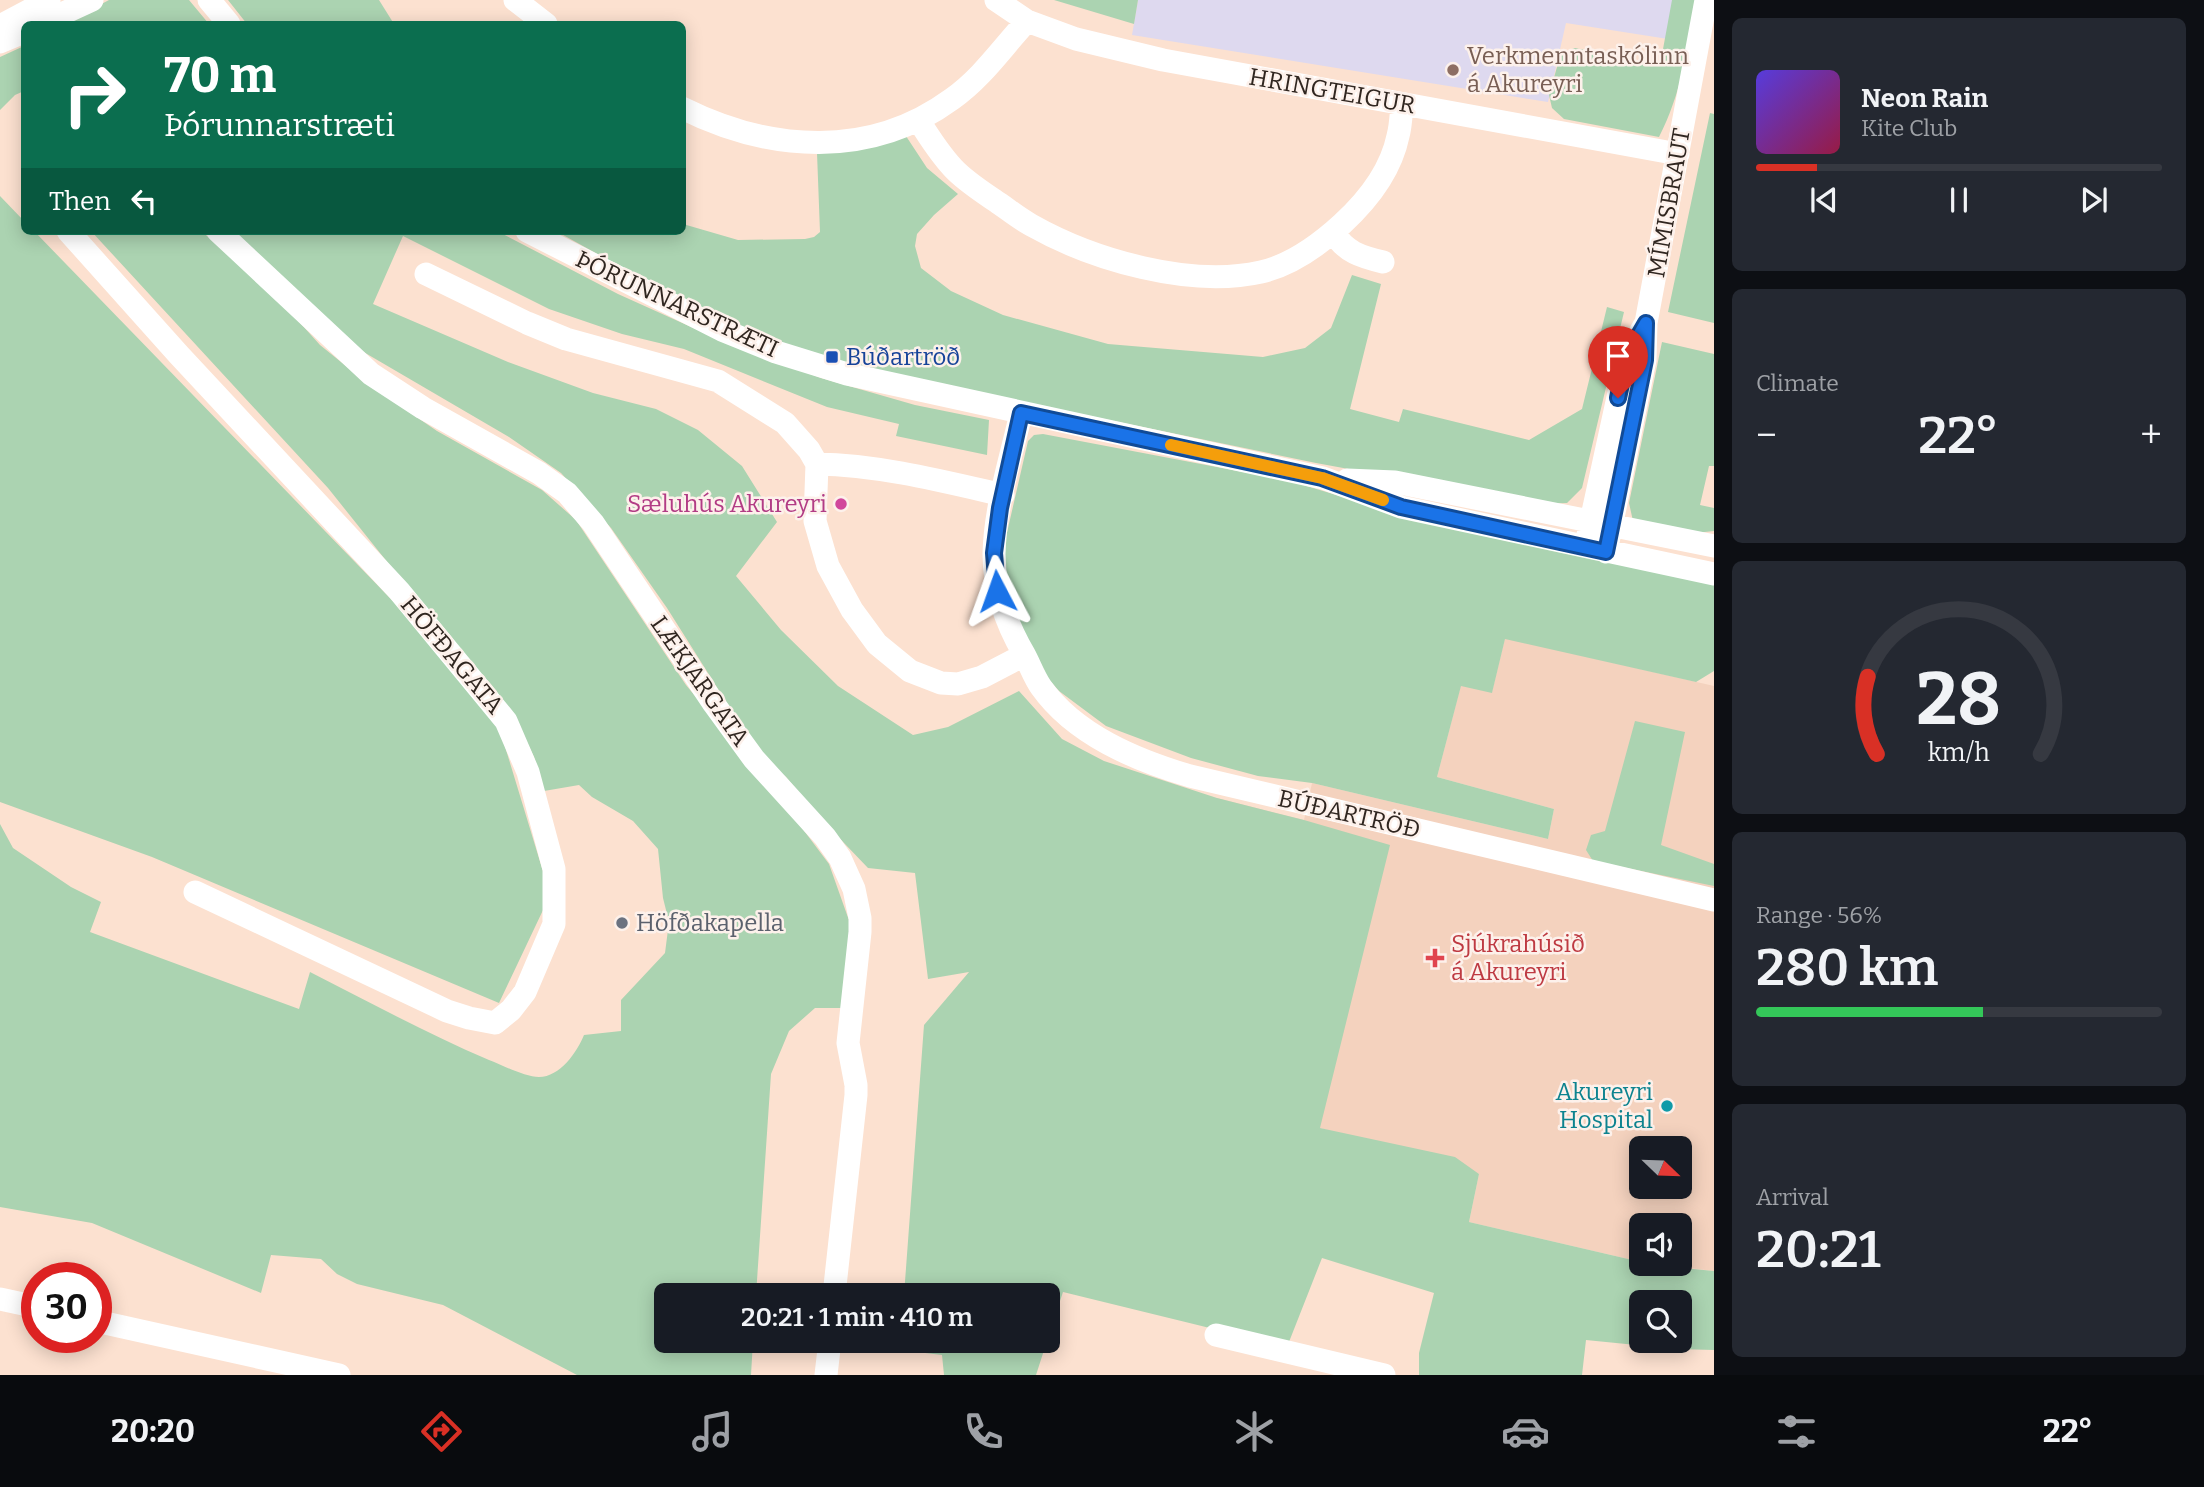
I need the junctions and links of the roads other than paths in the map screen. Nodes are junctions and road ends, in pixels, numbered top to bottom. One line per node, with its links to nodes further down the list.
1 (48, 0): 11 (street)
2 (92, 0): 7 (street)
3 (209, 0): 8 (street)
4 (515, 0): 9 (street)
5 (996, 0): 10 (street, HRINGTEIGUR)
6 (1706, 0): 17 (street, MÍMISBRAUT)
7 (46, 21)
8 (226, 21)
9 (542, 21)
10 (1027, 22): 14 (street, HRINGTEIGUR); 16 (street)
11 (0, 26)
12 (21, 33): 13 (street)
13 (0, 42)
14 (1402, 104): 17 (street, HRINGTEIGUR); 18 (street)
15 (686, 110): 16 (street)
16 (919, 121): 18 (street)
17 (1678, 154): 28 (street, MÍMISBRAUT)
18 (1334, 232): 22 (street)
19 (72, 235): 33 (street, HÖFÐAGATA)
20 (222, 235): 35 (street, LÆKJARGATA)
21 (535, 235): 24 (street, ÞÓRUNNARSTRÆTI)
22 (1383, 261)
23 (426, 274): 25 (street)
24 (1021, 413): 26 (street, ÞÓRUNNARSTRÆTI); 27 (street, BÚÐARTRÖÐ)
25 (817, 464): 27 (street); 32 (street)
26 (1322, 478): 28 (street, ÞÓRUNNARSTRÆTI); 30 (street, ÞÓRUNNARSTRÆTI)
27 (1003, 495): 32 (street, BÚÐARTRÖÐ)
28 (1602, 522): 29 (street, ÞÓRUNNARSTRÆTI); 30 (street, MÍMISBRAUT)
29 (1714, 546)
30 (1596, 550): 31 (street, ÞÓRUNNARSTRÆTI)
31 (1714, 574)
32 (1024, 655): 34 (street, BÚÐARTRÖÐ)
33 (195, 892)
34 (1714, 900)
35 (835, 1283)
36 (0, 1299): 37 (street)
37 (21, 1304)
38 (112, 1325): 41 (street)
39 (1216, 1335): 43 (street)
40 (829, 1353): 42 (street)
41 (339, 1375)
42 (826, 1375)
43 (1384, 1375)

